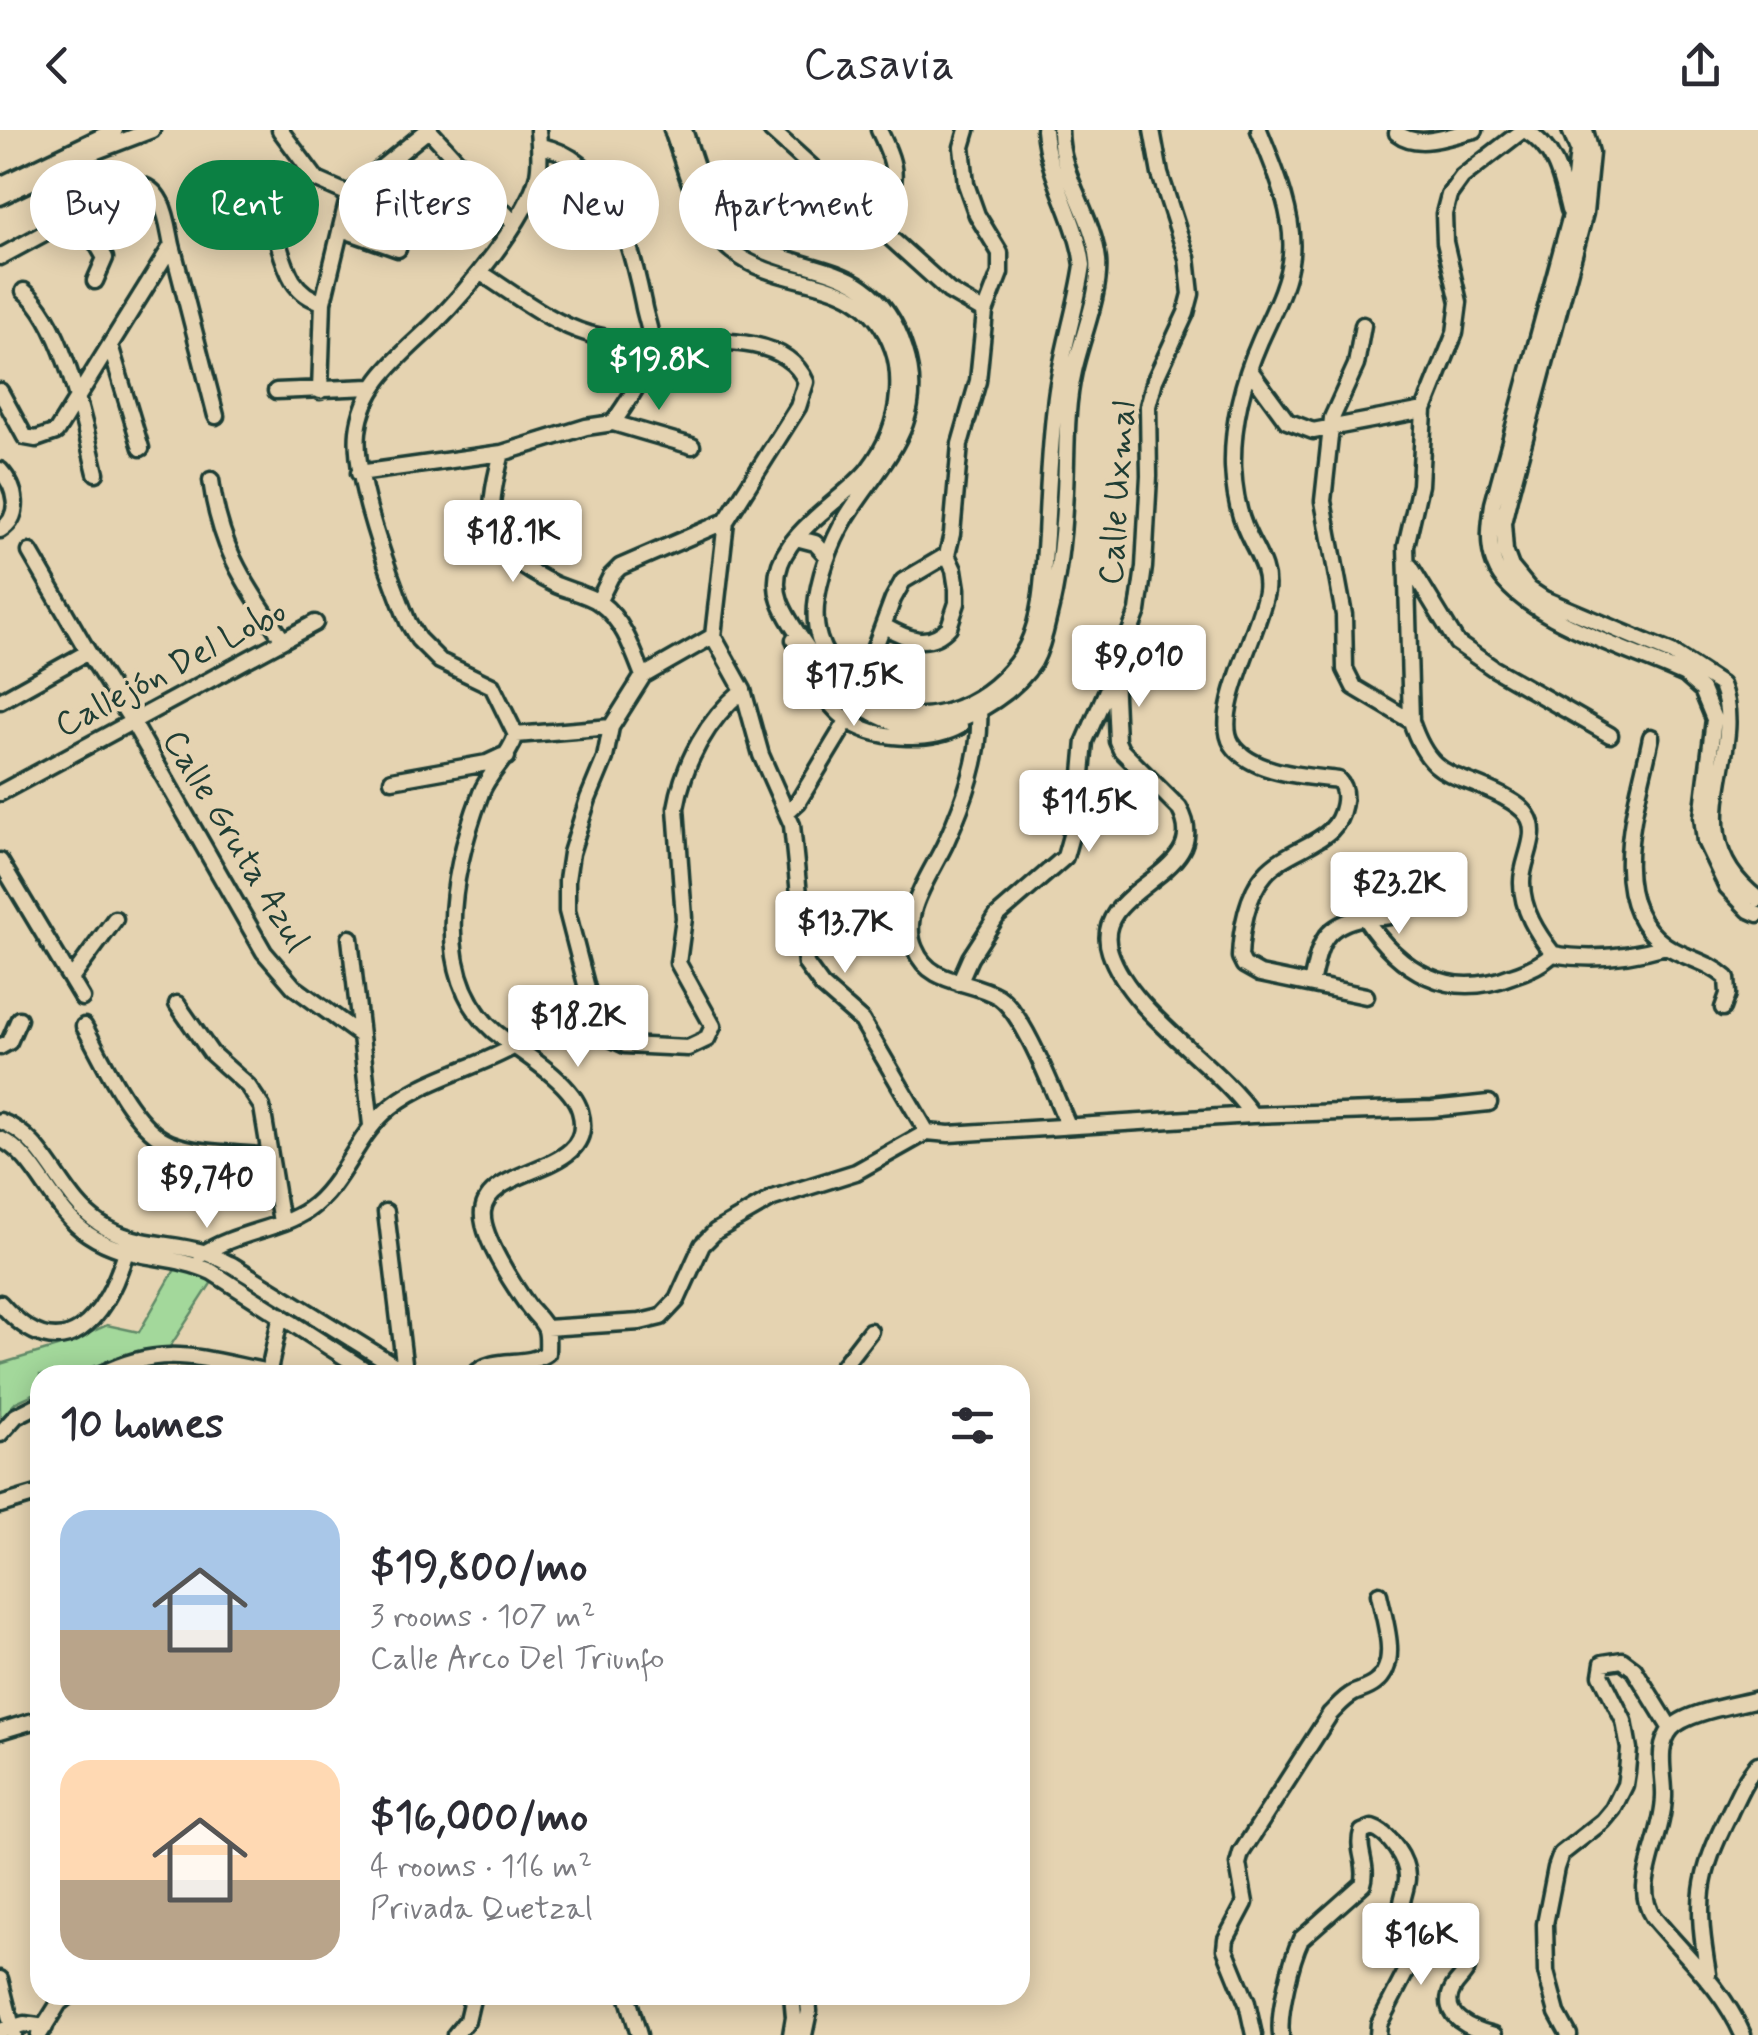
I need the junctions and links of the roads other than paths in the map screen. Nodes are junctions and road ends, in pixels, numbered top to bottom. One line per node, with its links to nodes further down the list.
1 (73, 130): 23 (street)
2 (115, 130): 23 (street)
3 (152, 130): 23 (street)
4 (280, 130): 28 (street)
5 (429, 130): 24 (street); 32 (street)
6 (538, 130): 22 (street)
7 (672, 130): 70 (street)
8 (684, 130): 72 (street)
9 (771, 130): 25 (street)
10 (879, 130): 26 (street)
11 (966, 130): 44 (street)
12 (1044, 130): 66 (street)
13 (1060, 130): 68 (street)
14 (1152, 130): 83 (street, Calle Uxmal)
15 (1259, 130): 49 (street)
16 (1417, 130): 20 (street)
17 (1475, 130): 20 (street)
18 (1524, 130): 31 (street); 55 (street)
19 (1570, 130): 31 (street)
20 (1395, 131)
21 (1588, 132): 48 (street)
22 (540, 146): 32 (street); 46 (street)
23 (90, 147): 27 (street); 30 (street)
24 (392, 160)
25 (804, 160)
26 (891, 160)
27 (0, 185)
28 (339, 190)
29 (156, 195): 35 (street)
30 (0, 197)
31 (1571, 216): 48 (street)
32 (513, 222): 40 (street)
33 (339, 237): 43 (street)
34 (30, 241): 39 (street)
35 (172, 245): 47 (street); 56 (street)
36 (100, 250): 41 (street)
37 (280, 250): 43 (street)
38 (903, 250): 44 (street)
39 (0, 257)
40 (480, 273): 46 (street); 50 (street)
41 (96, 281)
42 (24, 291): 54 (street)
43 (323, 302): 52 (street)
44 (985, 312): 73 (street)
45 (1364, 325): 58 (street)
46 (652, 343): 57 (street); 67 (street)
47 (110, 345): 54 (street); 60 (street)
48 (1539, 358): 100 (street); 102 (street)
49 (1250, 369): 58 (street); 110 (street)
50 (371, 387): 52 (street); 64 (street)
51 (276, 391): 52 (street)
52 (320, 391)
53 (0, 392): 54 (street)
54 (78, 397): 63 (street)
55 (1424, 410): 58 (street); 74 (street)
56 (216, 416)
57 (613, 423): 59 (street); 61 (street)
58 (1330, 430): 90 (street)
59 (692, 446)
60 (141, 448)
61 (502, 453): 64 (street); 76 (street)
62 (0, 470): 69 (street)
63 (96, 473)
64 (360, 474): 92 (street)
65 (211, 480): 81 (street)
66 (1047, 520): 68 (street); 75 (street)
67 (726, 521): 76 (street); 80 (street)
68 (1063, 523): 87 (street)
69 (0, 530)
70 (796, 538): 72 (street); 77 (street)
71 (30, 552): 82 (street, Calle Gruta Azul)
72 (827, 556): 75 (street)
73 (947, 556): 79 (street); 79 (street)
74 (1408, 562): 90 (street); 93 (street)
75 (816, 598): 79 (street)
76 (598, 602): 84 (street)
77 (780, 602): 87 (street); 88 (street)
78 (316, 624): 81 (street, Callejón Del Lobo)
79 (884, 626)
80 (713, 636): 84 (street); 85 (street)
81 (283, 640): 89 (street, Callejón Del Lobo)
82 (88, 652): 86 (street); 89 (street, Calle Gruta Azul)
83 (1114, 673): 109 (street); 121 (street, Calle Uxmal)
84 (643, 676): 91 (street)
85 (744, 690): 91 (street); 98 (street)
86 (0, 701)
87 (978, 710): 88 (street); 109 (street)
88 (849, 716): 98 (street)
89 (132, 721): 97 (street, Callejón Del Lobo); 117 (street, Calle Gruta Azul)
90 (1411, 721): 107 (street)
91 (611, 727): 92 (street)
92 (516, 735): 95 (street)
93 (1610, 735)
94 (1651, 738): 106 (street)
95 (508, 758): 96 (street); 119 (street)
96 (392, 780)
97 (0, 793)
98 (788, 811): 125 (street)
99 (0, 861): 108 (street)
100 (1758, 900)
101 (1404, 904): 103 (street)
102 (1758, 914)
103 (1364, 918): 107 (street); 110 (street)
104 (115, 919): 108 (street)
105 (350, 938): 117 (street)
106 (1666, 946): 107 (street); 114 (street)
107 (1552, 954)
108 (71, 978): 112 (street)
109 (960, 983): 123 (street)
110 (1311, 984): 111 (street)
111 (1366, 996)
112 (82, 998)
113 (177, 1004): 127 (street)
114 (1723, 1008)
115 (19, 1019): 118 (street)
116 (84, 1026): 127 (street)
117 (360, 1036): 124 (street)
118 (0, 1046)
119 (515, 1046): 124 (street); 135 (street)
120 (1489, 1103): 121 (street)
121 (1252, 1114): 123 (street)
122 (0, 1121): 130 (street)
123 (1068, 1124): 125 (street)
124 (371, 1125): 129 (street)
125 (928, 1132): 135 (street)
126 (0, 1138): 130 (street)
127 (270, 1157): 129 (street)
128 (386, 1212): 142 (street)
129 (281, 1222): 131 (street)
130 (127, 1247): 131 (street); 132 (street); 133 (street)
131 (204, 1252): 132 (street); 141 (street)
132 (188, 1264): 134 (street)
133 (0, 1303)
134 (281, 1315): 139 (street); 140 (street)
135 (546, 1328): 143 (street)
136 (870, 1331): 144 (street)
137 (122, 1365): 138 (street)
138 (226, 1365)
139 (270, 1365)
140 (358, 1365)
141 (395, 1365)
142 (407, 1365)
143 (487, 1365)
144 (844, 1365)
145 (30, 1409): 146 (street)
146 (0, 1434)
147 (30, 1497): 148 (street)
148 (0, 1505)
149 (1379, 1594): 169 (street)
150 (1758, 1699): 152 (street)
151 (30, 1722): 153 (street)
152 (1671, 1729): 156 (street); 173 (street)
153 (0, 1734)
154 (1758, 1764): 156 (street)
155 (1427, 1931): 170 (street); 171 (street); 172 (street)
156 (1709, 1977): 174 (street)
157 (0, 1979): 163 (street)
158 (58, 2005): 164 (street)
159 (472, 2005): 165 (street)
160 (630, 2005): 166 (street)
161 (793, 2005): 167 (street)
162 (808, 2005): 168 (street)
163 (9, 2031): 164 (street)
164 (42, 2031)
165 (456, 2035)
166 (638, 2035)
167 (791, 2035)
168 (804, 2035)
169 (1254, 2035)
170 (1281, 2035)
171 (1378, 2035)
172 (1494, 2035)
173 (1569, 2035)
174 (1742, 2035)

